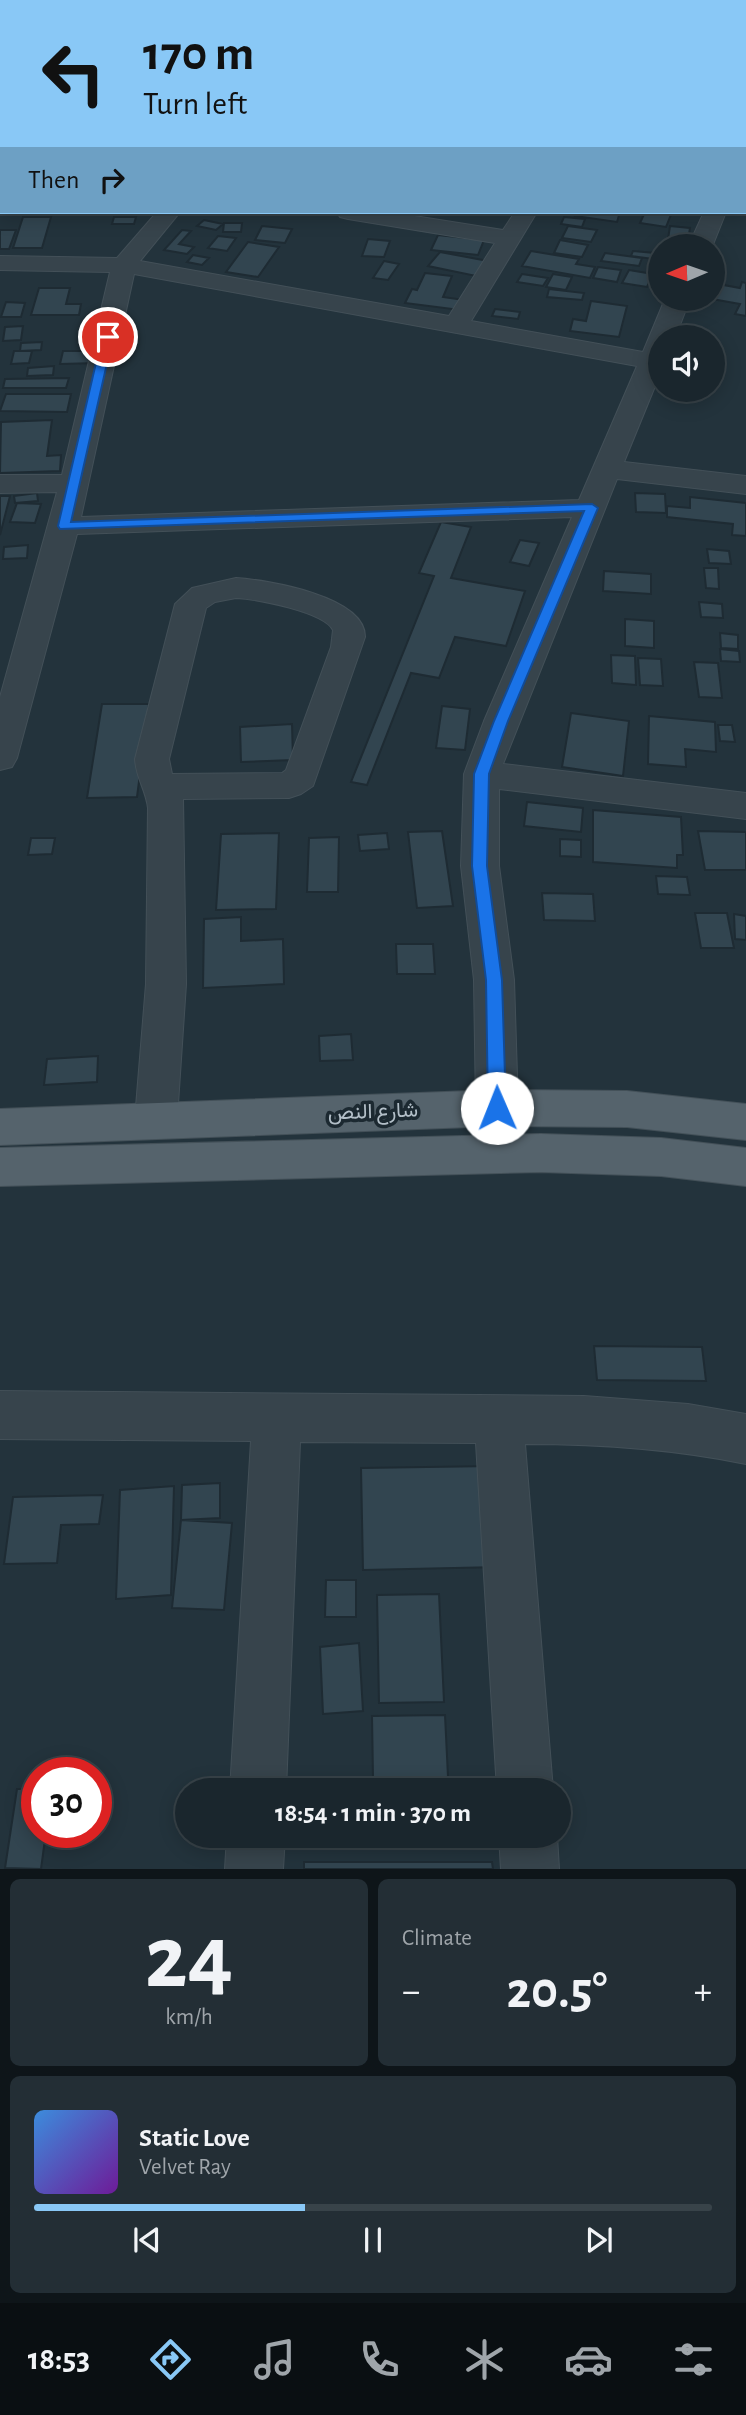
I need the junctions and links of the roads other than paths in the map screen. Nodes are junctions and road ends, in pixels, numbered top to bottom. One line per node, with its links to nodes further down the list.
1 (167, 214): 8 (street)
2 (364, 214): 6 (street)
3 (525, 214): 6 (street)
4 (714, 214): 5 (street)
5 (706, 234)
6 (509, 238): 9 (street)
7 (0, 263): 8 (street)
8 (124, 265): 9 (street); 13 (street)
9 (456, 325): 10 (street)
10 (648, 346)
11 (648, 370): 12 (street)
12 (606, 469): 15 (street); 16 (street)
13 (75, 483): 14 (street); 17 (street)
14 (0, 484)
15 (746, 485)
16 (592, 508): 17 (street); 19 (street)
17 (64, 526): 18 (street)
18 (0, 758)
19 (482, 774): 21 (street); 22 (street)
20 (163, 786): 20 (street); 23 (street)
21 (746, 807)
22 (497, 1108): 23 (main road, شارع النص); 24 (main road, شارع النص)
23 (156, 1119): 25 (main road, شارع النص)
24 (746, 1122)
25 (0, 1127)
26 (0, 1167): 27 (main road)
27 (746, 1167)
28 (0, 1415): 29 (street)
29 (277, 1417): 30 (street); 32 (street)
30 (499, 1419): 31 (street); 33 (street)
31 (746, 1439)
32 (259, 1778)
33 (524, 1778)
34 (255, 1848): 36 (street)
35 (529, 1848): 37 (street)
36 (254, 1869)
37 (530, 1869)

